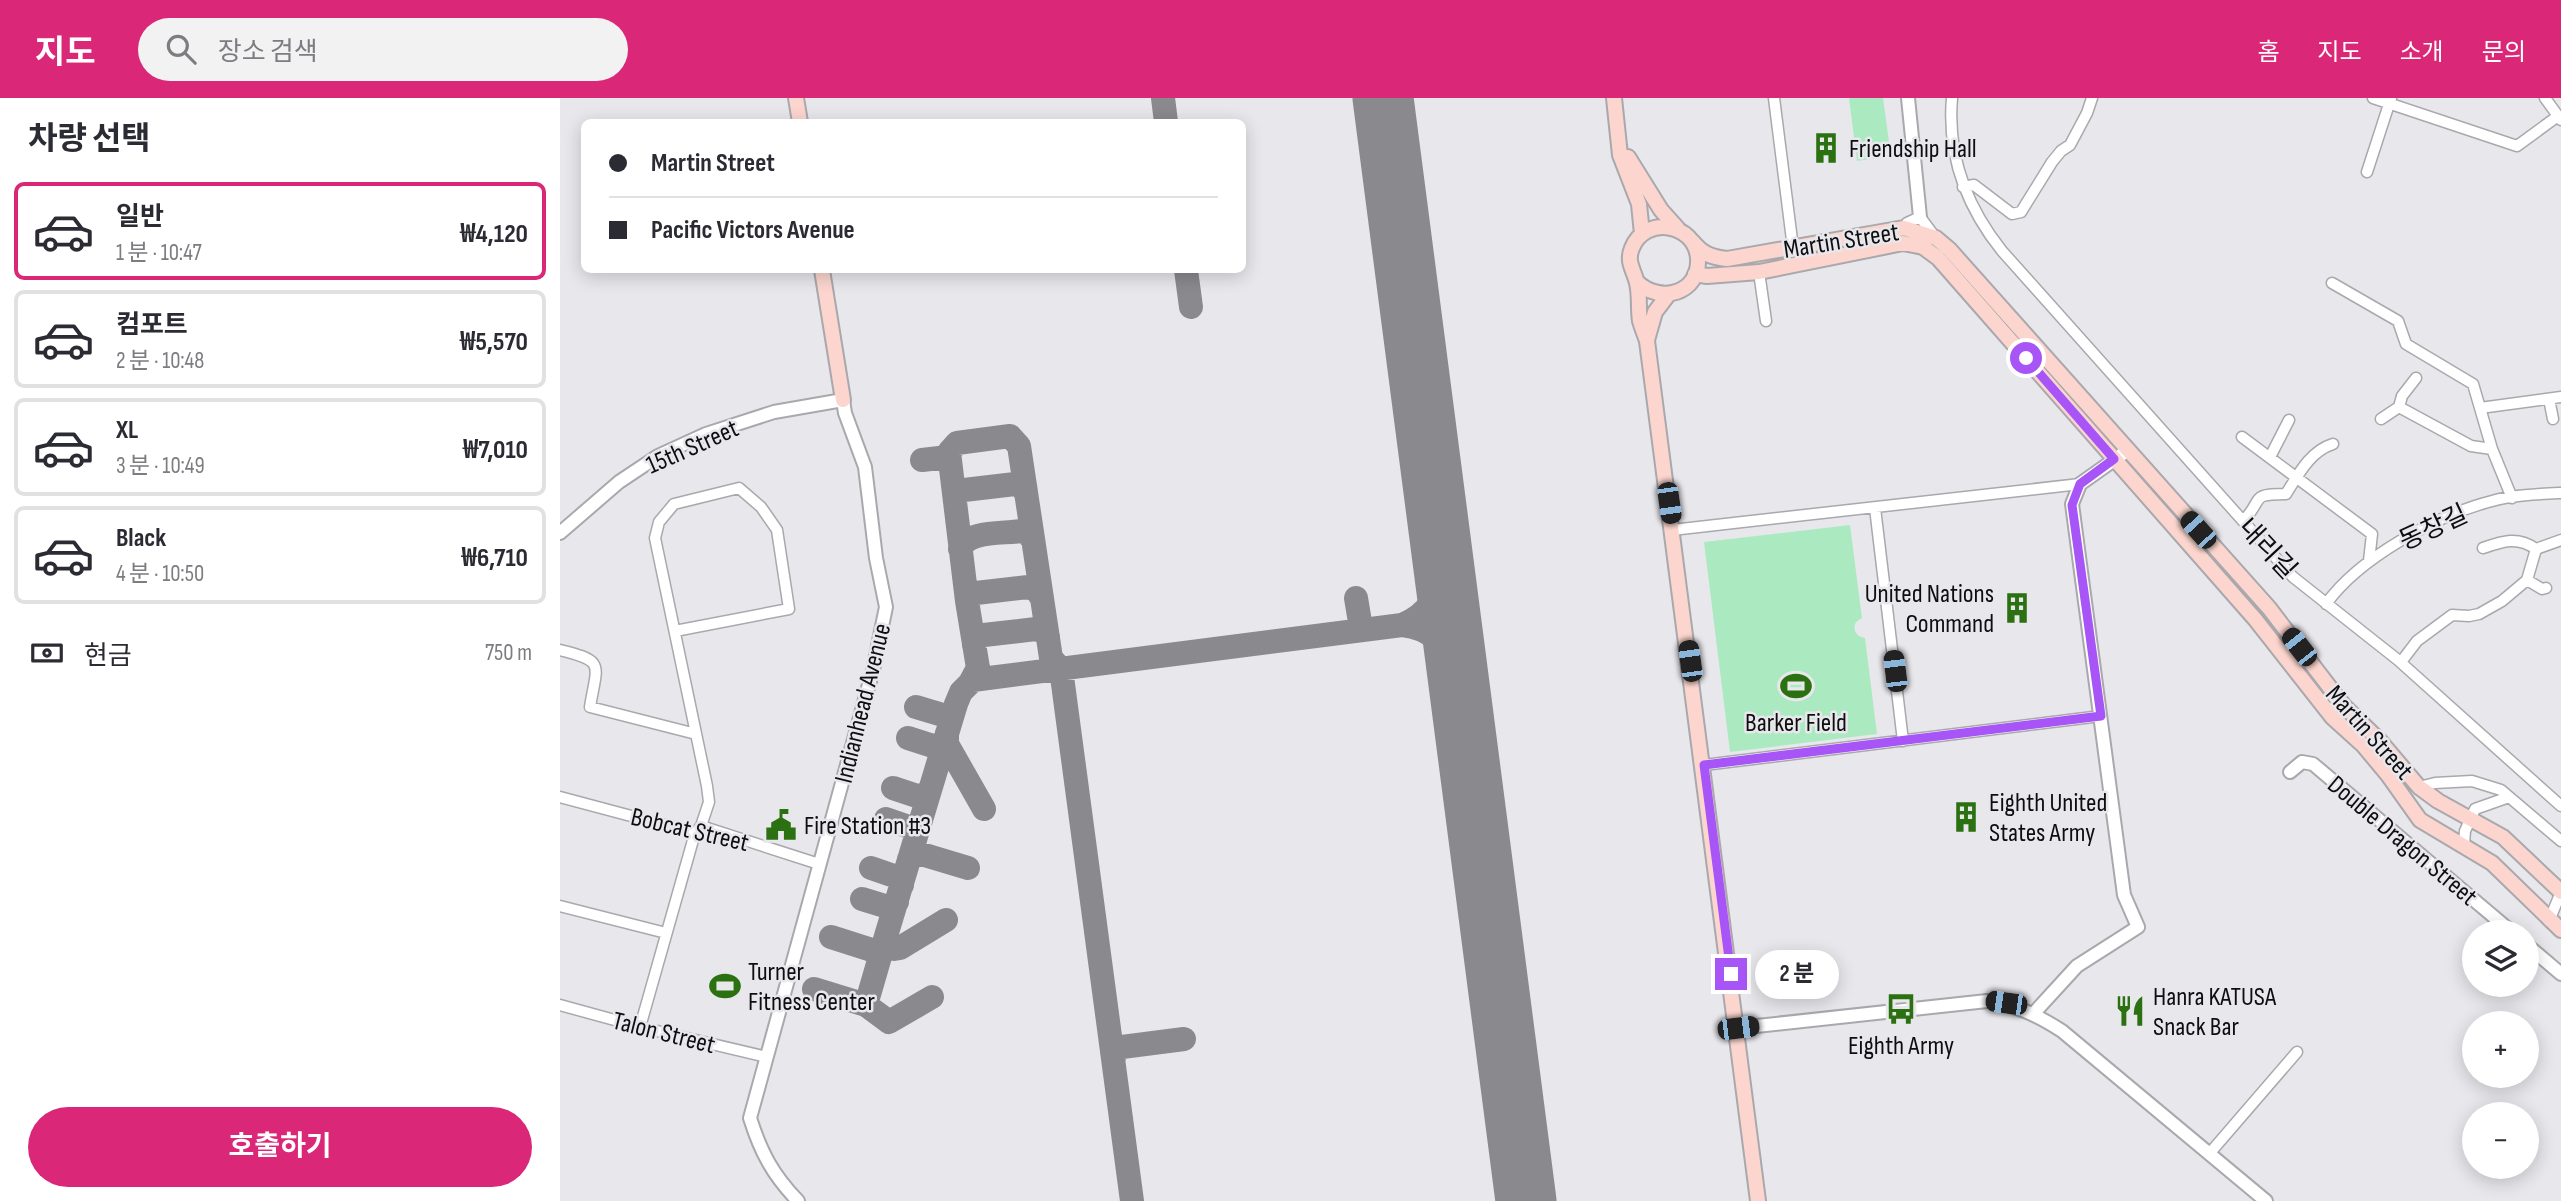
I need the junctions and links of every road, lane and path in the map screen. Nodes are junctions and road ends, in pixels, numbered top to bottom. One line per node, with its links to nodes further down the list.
1 (796, 98): 11 (main road)
2 (1614, 98): 12 (main road)
3 (1774, 98): 21 (street)
4 (1908, 98): 15 (street)
5 (1952, 98): 14 (street, 내리길)
6 (2092, 98): 14 (street)
7 (2373, 98): 9 (street)
8 (2545, 98): 10 (street)
9 (2390, 101): 10 (street); 13 (street)
10 (2560, 118)
11 (800, 119)
12 (1618, 140): 17 (main road); 18 (main road)
13 (2367, 172)
14 (1964, 187): 50 (street, 내리길)
15 (1920, 217): 16 (street); 19 (street)
16 (1904, 228): 19 (main road, Martin Street); 21 (main road, Martin Street)
17 (1679, 230): 18 (main road); 20 (main road)
18 (1642, 234): 25 (main road)
19 (1936, 238): 42 (main road, Martin Street)
20 (1692, 241): 21 (main road, Martin Street); 24 (main road)
21 (1793, 248)
22 (1759, 272): 24 (main road, Martin Street); 28 (street); 44 (main road, Martin Street)
23 (823, 273): 33 (main road, Indianhead Avenue)
24 (1695, 274): 27 (main road)
25 (1637, 282): 27 (main road); 29 (main road)
26 (2332, 283): 35 (street)
27 (1668, 295): 29 (main road)
28 (1766, 321)
29 (1647, 341): 51 (main road)
30 (2416, 377): 34 (street)
31 (2561, 397): 32 (street)
32 (2549, 399): 35 (street); 37 (street)
33 (844, 400): 52 (street, 15th Street); 76 (street, Indianhead Avenue)
34 (2399, 407): 36 (street); 41 (street)
35 (2480, 408): 41 (street)
36 (2381, 419)
37 (2553, 419)
38 (2289, 420): 43 (street)
39 (2242, 437): 43 (street)
40 (2333, 444): 45 (street)
41 (2491, 449): 48 (street)
42 (2127, 450): 44 (street); 68 (main road, Martin Street)
43 (2270, 457): 45 (street)
44 (2114, 459): 46 (street); 75 (main road, Martin Street)
45 (2297, 478): 50 (street); 56 (street)
46 (2080, 484): 49 (street); 63 (street)
47 (2561, 494): 48 (street, 동창길)
48 (2512, 498): 56 (street, 동창길)
49 (1875, 508): 51 (street); 65 (street)
50 (2243, 521): 59 (street, 내리길)
51 (1672, 530): 66 (main road)
52 (560, 533)
53 (2561, 540): 55 (street)
54 (2483, 548): 55 (street)
55 (2536, 549): 57 (street)
56 (2369, 561): 59 (street, 동창길)
57 (2527, 580): 58 (street); 62 (street)
58 (2546, 588)
59 (2326, 604): 62 (street, 내리길)
60 (674, 631): 60 (street); 64 (street)
61 (560, 650): 64 (street)
62 (2401, 663): 71 (street, 내리길)
63 (2101, 716): 65 (street); 85 (street)
64 (696, 734): 73 (street)
65 (1903, 741): 66 (street)
66 (1704, 765): 87 (main road)
67 (2290, 772): 79 (street, Double Dragon Street)
68 (2419, 787): 70 (street); 72 (main road, Martin Street)
69 (560, 797): 73 (street, Bobcat Street)
70 (2509, 797): 72 (street); 74 (street)
71 (2561, 806)
72 (2470, 817): 75 (street); 77 (main road, Martin Street)
73 (698, 829): 76 (street, Bobcat Street); 81 (street)
74 (2561, 841)
75 (2464, 844): 80 (main road, Martin Street)
76 (819, 864): 89 (street, Indianhead Avenue)
77 (2561, 892): 80 (street)
78 (560, 906): 81 (street)
79 (2498, 920)
80 (2555, 925)
81 (666, 933): 86 (street)
82 (2539, 955): 83 (street)
83 (2561, 974)
84 (560, 1005): 86 (street, Talon Street)
85 (2034, 1013): 87 (street); 90 (street)
86 (640, 1027): 89 (street, Talon Street)
87 (1738, 1028): 92 (main road)
88 (2297, 1052): 90 (street)
89 (768, 1057): 91 (street, Indianhead Avenue)
90 (2209, 1154): 93 (street)
91 (798, 1201)
92 (1758, 1201)
93 (2266, 1201)

